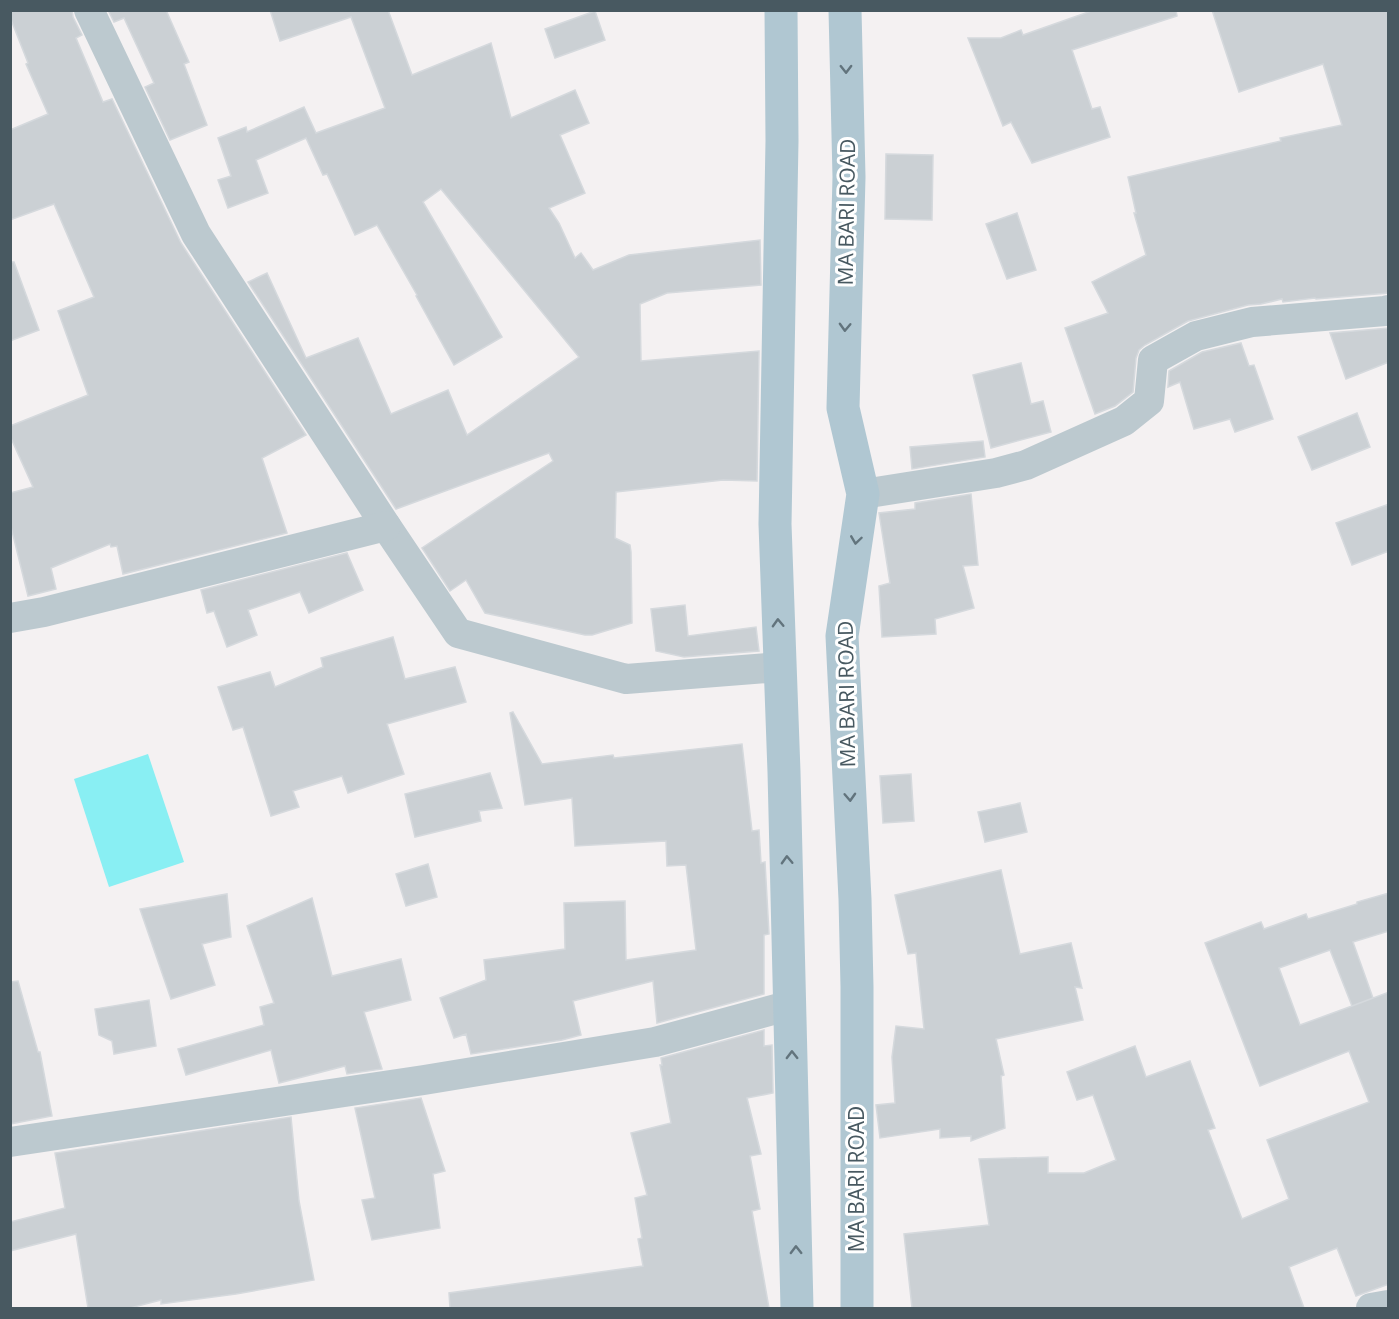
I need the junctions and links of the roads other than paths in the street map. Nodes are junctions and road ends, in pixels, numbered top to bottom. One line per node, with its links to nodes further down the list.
1 (89, 10): 6 (street)
2 (781, 10): 8 (main road, one-way to 2)
3 (845, 10): 5 (main road, MA BARI ROAD, one-way to 5)
4 (1388, 313): 5 (street)
5 (863, 494): 13 (main road, MA BARI ROAD, one-way to 13)
6 (386, 526): 7 (street); 8 (street)
7 (10, 618)
8 (780, 667): 9 (main road, one-way to 8)
9 (791, 1005): 10 (street); 12 (main road, one-way to 9)
10 (10, 1142)
11 (1389, 1305): 14 (street)
12 (797, 1308)
13 (857, 1308)
14 (1371, 1308)

